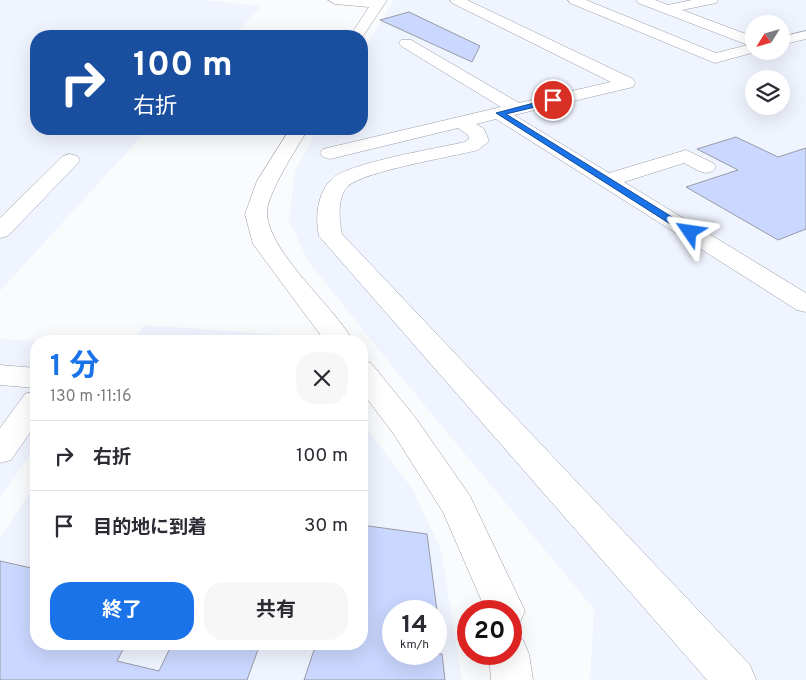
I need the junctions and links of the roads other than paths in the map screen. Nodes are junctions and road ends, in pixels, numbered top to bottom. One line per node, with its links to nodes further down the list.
1 (335, 0): 6 (street)
2 (457, 0): 14 (street)
3 (575, 0): 13 (street)
4 (642, 0): 7 (street)
5 (711, 0): 7 (street)
6 (379, 2): 8 (street)
7 (667, 9): 10 (street)
8 (361, 30)
9 (806, 36): 11 (street)
10 (745, 39)
11 (790, 39)
12 (406, 43): 14 (street)
13 (745, 50)
14 (508, 111): 15 (street); 20 (street)
15 (462, 122): 17 (street); 32 (street)
16 (295, 135): 23 (street)
17 (330, 153)
18 (70, 160): 21 (street)
19 (706, 167): 20 (street)
20 (607, 180): 22 (street)
21 (0, 231)
22 (806, 304)
23 (334, 335)
24 (0, 375): 25 (street)
25 (30, 378)
26 (368, 379): 29 (street)
27 (30, 410): 28 (street)
28 (0, 451)
29 (499, 600)
30 (510, 665): 31 (street)
31 (512, 680)
32 (735, 680)

